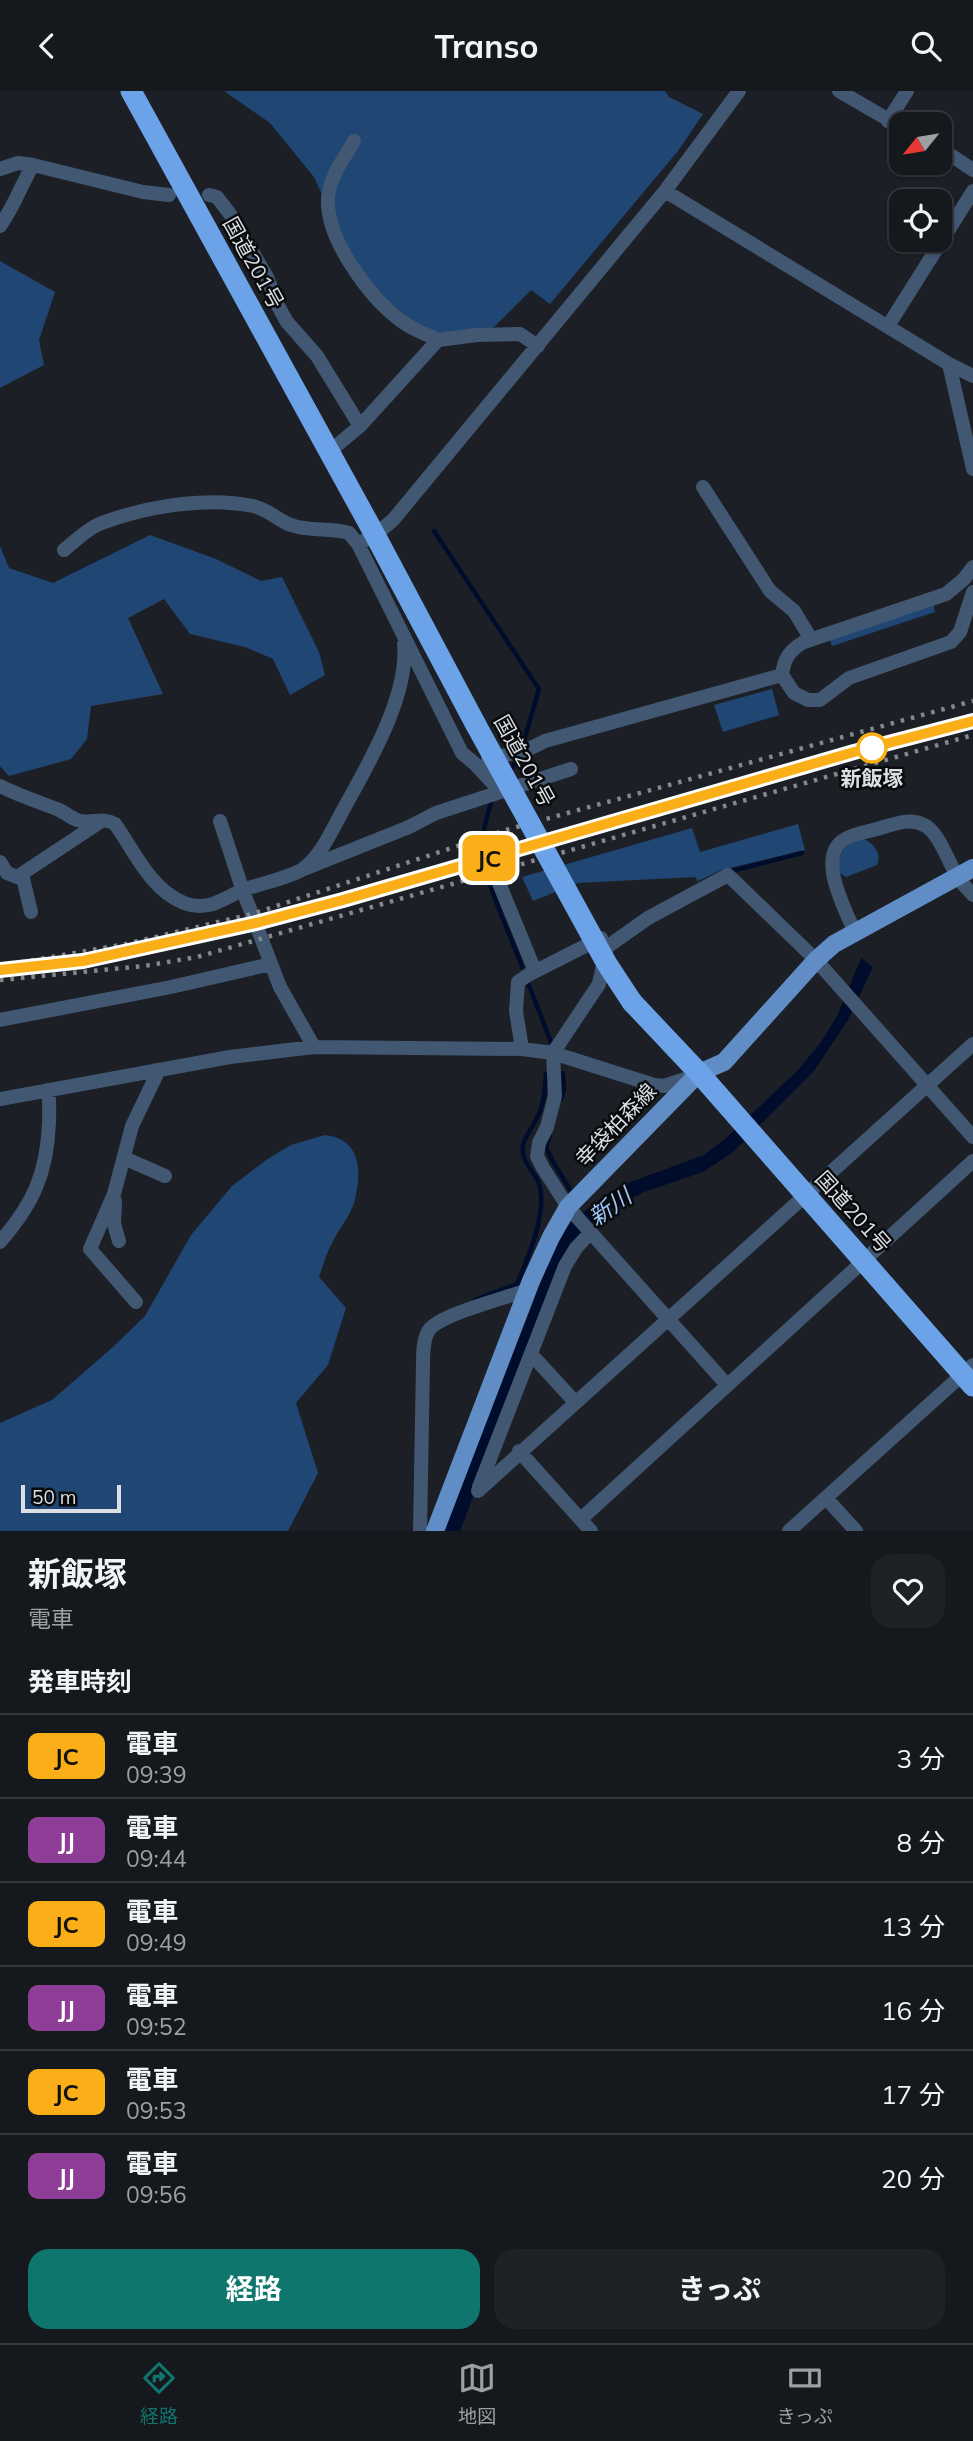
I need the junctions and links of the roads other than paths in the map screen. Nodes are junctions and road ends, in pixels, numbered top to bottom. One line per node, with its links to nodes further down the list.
1 (131, 91): 23 (highway, 国道201号)
2 (740, 91): 12 (street)
3 (839, 91): 6 (street)
4 (907, 91): 5 (street)
5 (899, 112)
6 (889, 121)
7 (354, 141): 18 (street)
8 (952, 156): 11 (street)
9 (33, 165): 10 (street); 14 (street); 16 (street)
10 (0, 169)
11 (973, 170)
12 (665, 191): 17 (street); 19 (street)
13 (973, 191): 17 (street)
14 (169, 195)
15 (209, 195): 22 (street)
16 (0, 226)
17 (888, 326): 20 (street)
18 (438, 340): 19 (street); 22 (street)
19 (538, 346): 26 (street)
20 (949, 364): 21 (street); 24 (street)
21 (973, 376)
22 (360, 426): 23 (street)
23 (329, 452): 26 (highway, 国道201号)
24 (973, 469)
25 (702, 487): 33 (street)
26 (367, 540): 27 (street); 32 (street); 61 (highway, 国道201号, bridge)
27 (64, 550)
28 (973, 567): 30 (street)
29 (973, 592): 31 (street)
30 (946, 594): 31 (street); 33 (street)
31 (965, 614): 34 (street)
32 (404, 639): 35 (street); 43 (street)
33 (811, 639): 34 (street)
34 (782, 674): 35 (street)
35 (474, 762): 38 (street)
36 (571, 769): 38 (street)
37 (0, 786): 39 (street)
38 (501, 792): 43 (street)
39 (104, 820): 44 (street); 47 (street)
40 (220, 821): 47 (street)
41 (0, 862): 44 (street)
42 (973, 868): 45 (main road, 幸袋柏森線)
43 (303, 869): 47 (street)
44 (22, 874): 49 (street)
45 (957, 876): 48 (street); 50 (main road, 幸袋柏森線); 50 (street)
46 (499, 883): 54 (street)
47 (243, 891): 53 (street)
48 (973, 895)
49 (31, 912)
50 (854, 931): 52 (main road, 幸袋柏森線)
51 (607, 947): 52 (street); 54 (street); 59 (street)
52 (816, 960): 61 (main road, 幸袋柏森線); 62 (street)
53 (271, 964): 55 (street); 57 (street)
54 (535, 971): 58 (street)
55 (0, 1020)
56 (973, 1044): 62 (street)
57 (314, 1047): 58 (street); 60 (street)
58 (522, 1049): 59 (street)
59 (553, 1053): 61 (street); 71 (street)
60 (156, 1070): 63 (street); 66 (street)
61 (699, 1073): 70 (highway, 国道201号); 71 (main road, 幸袋柏森線)
62 (926, 1085): 65 (street); 70 (street)
63 (48, 1090): 64 (street); 74 (street)
64 (0, 1099)
65 (973, 1137)
66 (124, 1158): 68 (street); 69 (street)
67 (973, 1161): 75 (street)
68 (165, 1176)
69 (114, 1195): 73 (street); 77 (street)
70 (805, 1195): 75 (highway, 国道201号); 78 (street)
71 (572, 1212): 72 (street); 76 (main road, 幸袋柏森線)
72 (590, 1231): 78 (street); 79 (street)
73 (119, 1241)
74 (0, 1243)
75 (865, 1261): 80 (highway, 国道201号); 81 (street)
76 (527, 1290): 84 (main road, 幸袋柏森線); 88 (street)
77 (136, 1302)
78 (668, 1319): 81 (street); 82 (street)
79 (531, 1354): 82 (street); 85 (street)
80 (970, 1375): 86 (street)
81 (727, 1385): 87 (street)
82 (575, 1402): 83 (street)
83 (519, 1451): 85 (street); 87 (street)
84 (458, 1483): 85 (street); 89 (main road, 幸袋柏森線)
85 (478, 1491)
86 (826, 1498): 91 (street); 92 (street)
87 (581, 1519): 90 (street)
88 (420, 1531)
89 (435, 1531)
90 (592, 1531)
91 (789, 1531)
92 (856, 1531)

